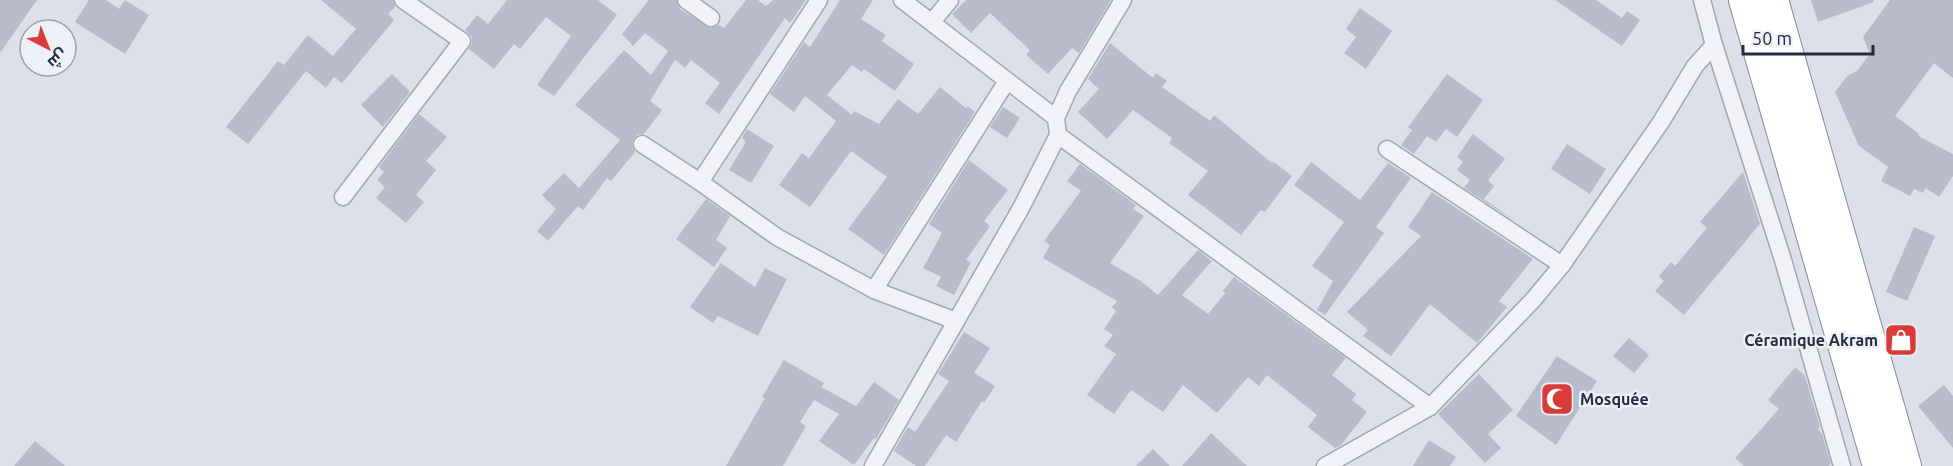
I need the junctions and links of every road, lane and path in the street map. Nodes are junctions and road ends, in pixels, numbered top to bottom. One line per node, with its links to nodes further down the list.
1 (403, 0): 19 (street)
2 (686, 0): 10 (street)
3 (819, 0): 18 (street)
4 (902, 0): 11 (street)
5 (950, 0): 11 (street)
6 (1123, 0): 14 (street)
7 (1702, 0): 12 (street)
8 (1745, 0): 27 (highway)
9 (1772, 0): 28 (highway)
10 (711, 18)
11 (932, 22): 13 (street)
12 (1714, 45): 20 (street); 26 (street)
13 (1007, 81): 14 (street); 21 (street)
14 (1056, 118): 15 (street)
15 (1058, 135): 22 (street); 23 (street)
16 (642, 144): 18 (street)
17 (1387, 149): 20 (street)
18 (700, 182): 21 (street)
19 (343, 197)
20 (1562, 265): 23 (street)
21 (874, 290): 22 (street)
22 (956, 321): 24 (street)
23 (1430, 407): 25 (street)
24 (873, 466)
25 (1325, 466)
26 (1842, 466)
27 (1879, 466)
28 (1905, 466)

